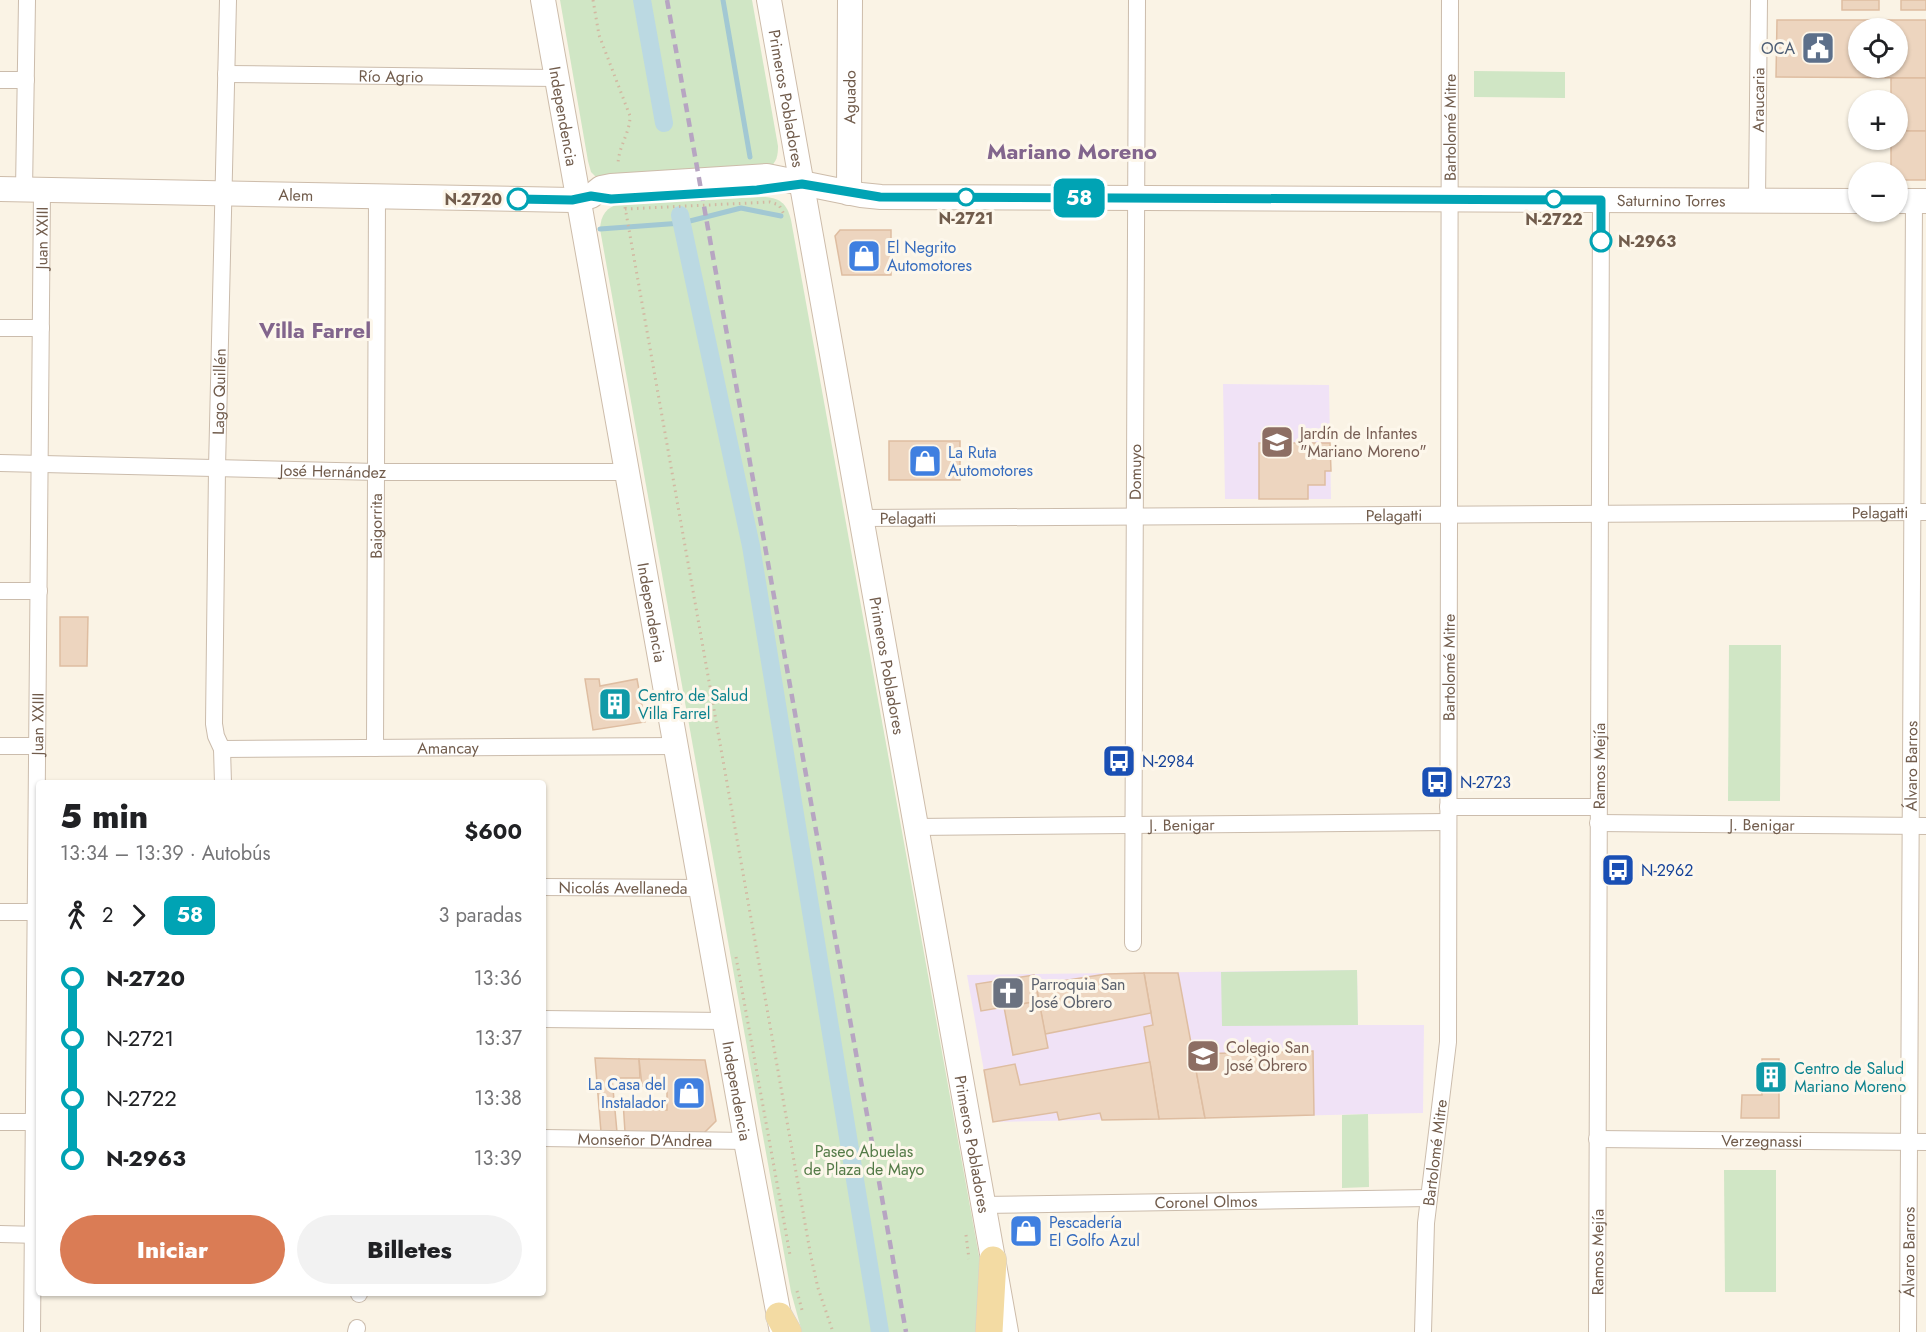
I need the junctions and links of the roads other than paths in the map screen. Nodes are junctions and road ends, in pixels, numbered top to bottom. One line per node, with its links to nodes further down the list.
1 (27, 0): 12 (street, Juan XXIII)
2 (228, 0): 9 (street, Lago Quillén)
3 (543, 0): 10 (street, Independencia)
4 (769, 0): 13 (street, Primeros Pobladores)
5 (850, 0): 17 (street, Aguado)
6 (1137, 0): 20 (street, Domuyo)
7 (1450, 0): 21 (street, Bartolomé Mitre)
8 (1759, 0): 23 (street, Araucaria)
9 (226, 74): 10 (street, Río Agrio); 16 (street, Lago Quillén)
10 (557, 78): 19 (street, Independencia)
11 (0, 80): 12 (street)
12 (26, 80): 15 (street, Juan XXIII)
13 (802, 184): 17 (street, Saturnino Torres); 19 (street, Alem); 37 (street, Primeros Pobladores)
14 (0, 189): 15 (street, Alem)
15 (33, 190): 16 (street, Alem); 27 (street, Juan XXIII)
16 (224, 193): 18 (street, Alem); 30 (street, Lago Quillén)
17 (849, 193): 20 (street, Saturnino Torres)
18 (377, 196): 19 (street, Alem); 31 (street, Baigorrita)
19 (585, 198): 32 (street, Independencia)
20 (1136, 198): 21 (street, Saturnino Torres); 36 (street, Domuyo)
21 (1450, 199): 22 (street, Saturnino Torres); 34 (street, Bartolomé Mitre)
22 (1601, 200): 23 (street, Saturnino Torres); 35 (street, Ramos Mejía)
23 (1757, 200): 24 (street, Saturnino Torres)
24 (1848, 201)
25 (1912, 201): 33 (street, Álvaro Barros)
26 (0, 328): 27 (street)
27 (41, 328): 29 (street, Juan XXIII)
28 (0, 463): 29 (street, José Hernández)
29 (40, 463): 30 (street, José Hernández); 39 (street, Juan XXIII)
30 (217, 468): 31 (street, José Hernández); 44 (street, Lago Quillén)
31 (377, 472): 32 (street, José Hernández); 43 (street, Baigorrita)
32 (627, 472): 42 (street, Independencia)
33 (1919, 512): 35 (street, Pelagatti); 50 (street, Álvaro Barros)
34 (1449, 514): 35 (street, Pelagatti); 36 (street, Pelagatti); 47 (street, Bartolomé Mitre)
35 (1600, 514): 48 (street, Ramos Mejía)
36 (1135, 516): 37 (street, Pelagatti); 49 (street, Domuyo)
37 (862, 518): 51 (street, Primeros Pobladores)
38 (0, 591): 39 (street)
39 (39, 591): 41 (street, Juan XXIII)
40 (0, 746): 41 (street)
41 (37, 746): 45 (street, Juan XXIII)
42 (676, 746): 43 (street, Amancay); 53 (street, Independencia)
43 (375, 748): 44 (street, Amancay)
44 (222, 749): 46 (street, Lago Quillén)
45 (37, 780)
46 (223, 780)
47 (1448, 814): 48 (street, J. Benigar); 49 (street, J. Benigar); 65 (street, Bartolomé Mitre)
48 (1598, 815): 50 (street, J. Benigar); 62 (street, Ramos Mejía)
49 (1133, 825): 51 (street, J. Benigar); 56 (street, Domuyo)
50 (1918, 826): 64 (street, Álvaro Barros)
51 (915, 827): 66 (street, Primeros Pobladores)
52 (546, 887): 53 (street, Nicolás Avellaneda)
53 (701, 888): 58 (street, Independencia)
54 (0, 912): 55 (street)
55 (36, 912)
56 (1133, 943)
57 (546, 1019): 58 (street)
58 (724, 1021): 63 (street, Independencia)
59 (0, 1122): 60 (street)
60 (36, 1122)
61 (546, 1138): 63 (street, Monseñor D'Andrea)
62 (1597, 1140): 64 (street, Verzegnassi); 75 (street, Ramos Mejía)
63 (746, 1141): 70 (street, Independencia)
64 (1918, 1142): 76 (street, Álvaro Barros)
65 (1428, 1198): 66 (street, Coronel Olmos); 74 (street, Bartolomé Mitre)
66 (982, 1205): 69 (street, Primeros Pobladores)
67 (0, 1234): 68 (street)
68 (36, 1235): 71 (street, Juan XXIII)
69 (982, 1264): 72 (main road); 73 (street, Primeros Pobladores)
70 (783, 1327)
71 (32, 1332)
72 (989, 1332)
73 (1006, 1332)
74 (1423, 1332)
75 (1597, 1332)
76 (1908, 1332)

